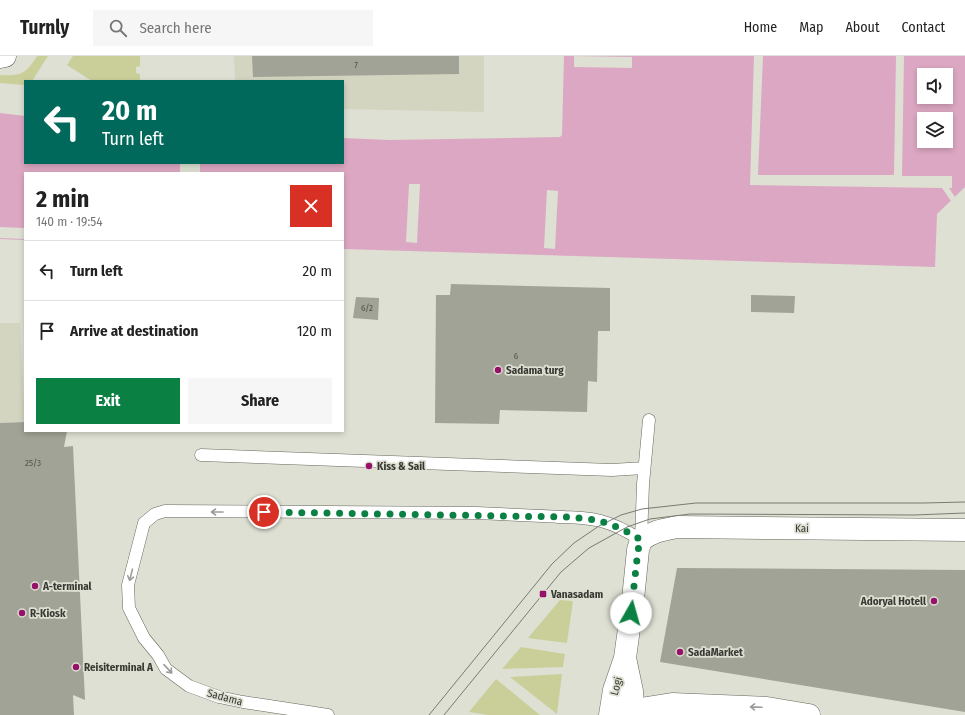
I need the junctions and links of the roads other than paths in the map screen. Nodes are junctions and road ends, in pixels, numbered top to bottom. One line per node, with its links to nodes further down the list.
1 (5, 56): 2 (street)
2 (0, 57)
3 (649, 420): 5 (lane)
4 (201, 455): 5 (lane)
5 (644, 468): 9 (lane)
6 (234, 511): 7 (lane)
7 (564, 517): 9 (lane); 12 (lane, Sadama, one-way to 12)
8 (965, 530): 9 (street, Kai)
9 (641, 540): 10 (street, Logi)
10 (625, 658): 11 (street, Logi); 13 (street, Logi)
11 (631, 713): 14 (street, one-way to 11)
12 (328, 715)
13 (610, 715)
14 (808, 715)

